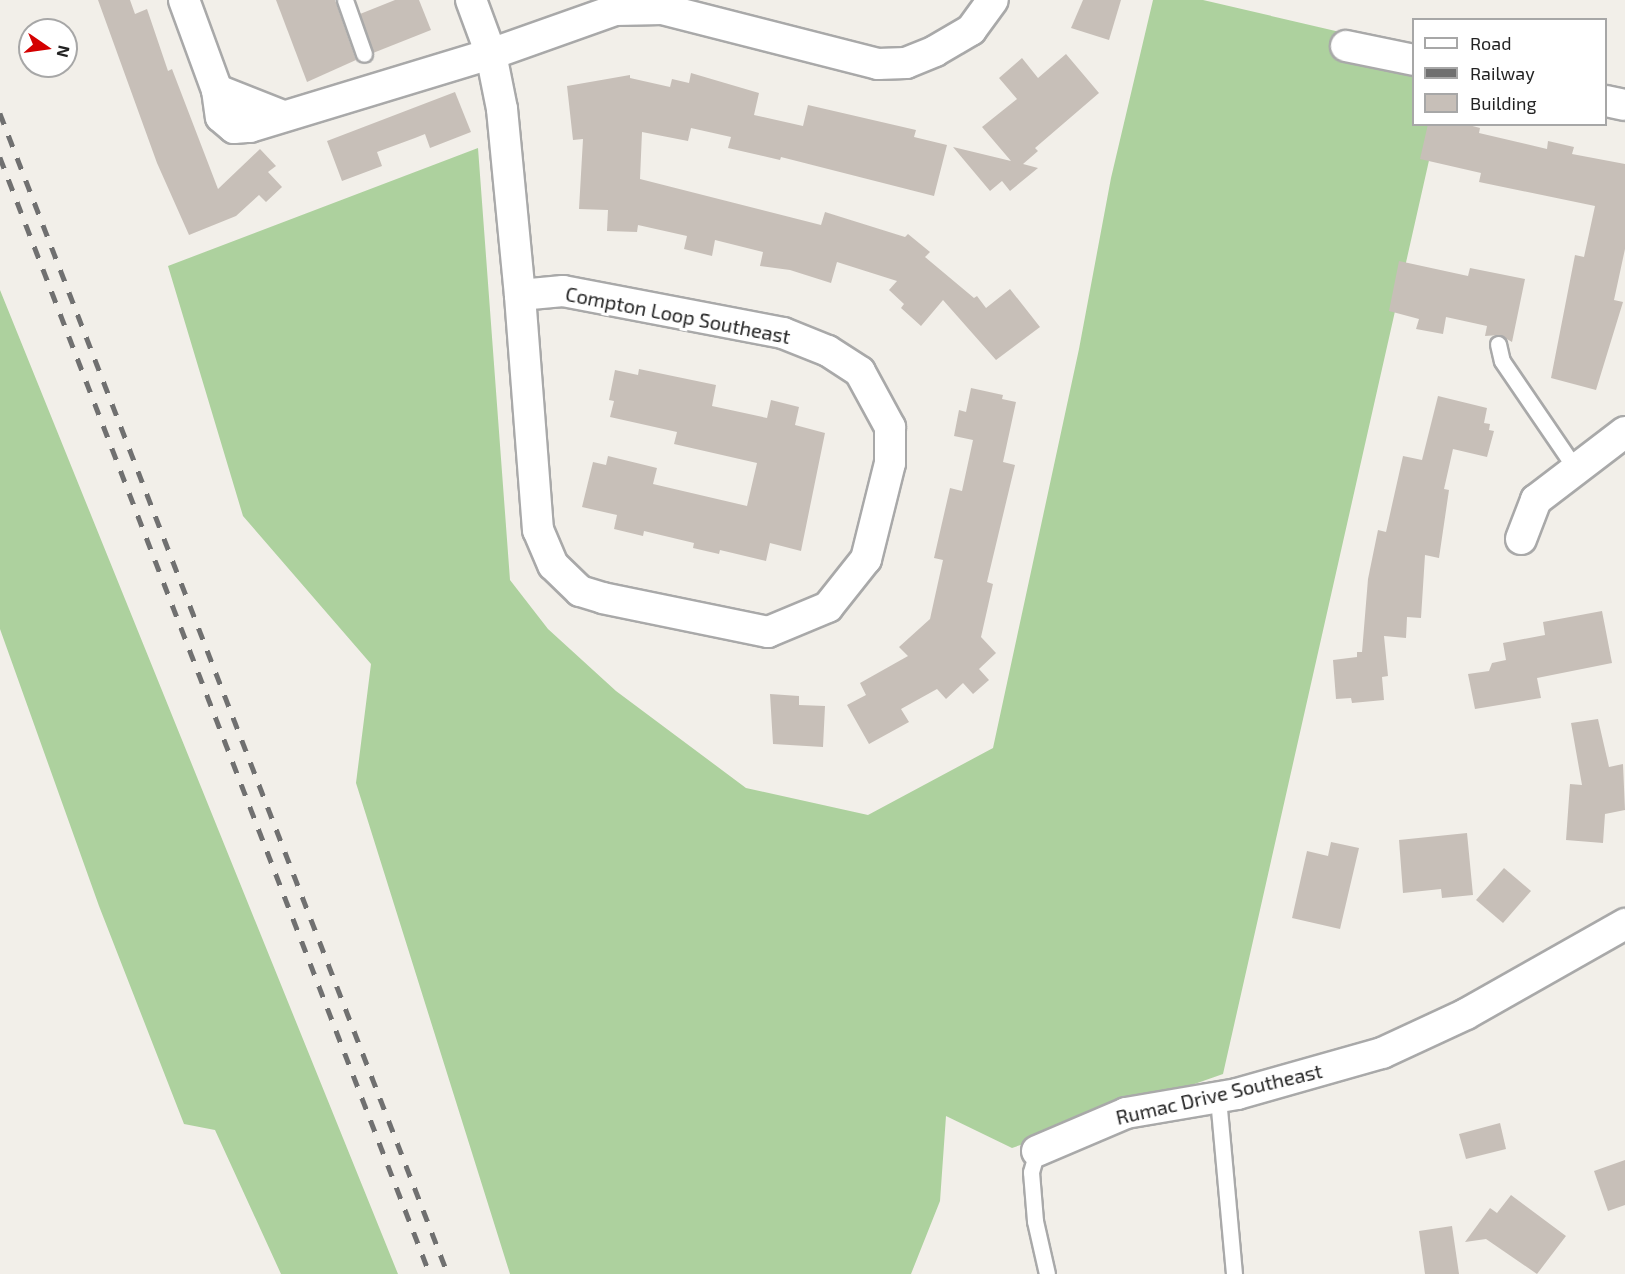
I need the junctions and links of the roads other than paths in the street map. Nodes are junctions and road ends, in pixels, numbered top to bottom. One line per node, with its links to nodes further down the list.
1 (184, 0): 7 (street)
2 (345, 0): 6 (lane)
3 (471, 0): 7 (street, Compton Loop Southeast)
4 (993, 0): 7 (street)
5 (1346, 46): 8 (street)
6 (364, 54)
7 (491, 54): 11 (street, Compton Loop Southeast)
8 (1412, 60)
9 (1607, 101): 10 (street)
10 (1625, 105)
11 (520, 295): 11 (street, Compton Loop Southeast)
12 (1498, 344): 14 (lane)
13 (1625, 432): 14 (street)
14 (1577, 471): 15 (street)
15 (1521, 539)
16 (1625, 924): 17 (street, Rumac Drive Southeast)
17 (1218, 1098): 18 (street, Rumac Drive Southeast); 20 (lane)
18 (1037, 1151): 19 (lane)
19 (1047, 1274)
20 (1234, 1274)

